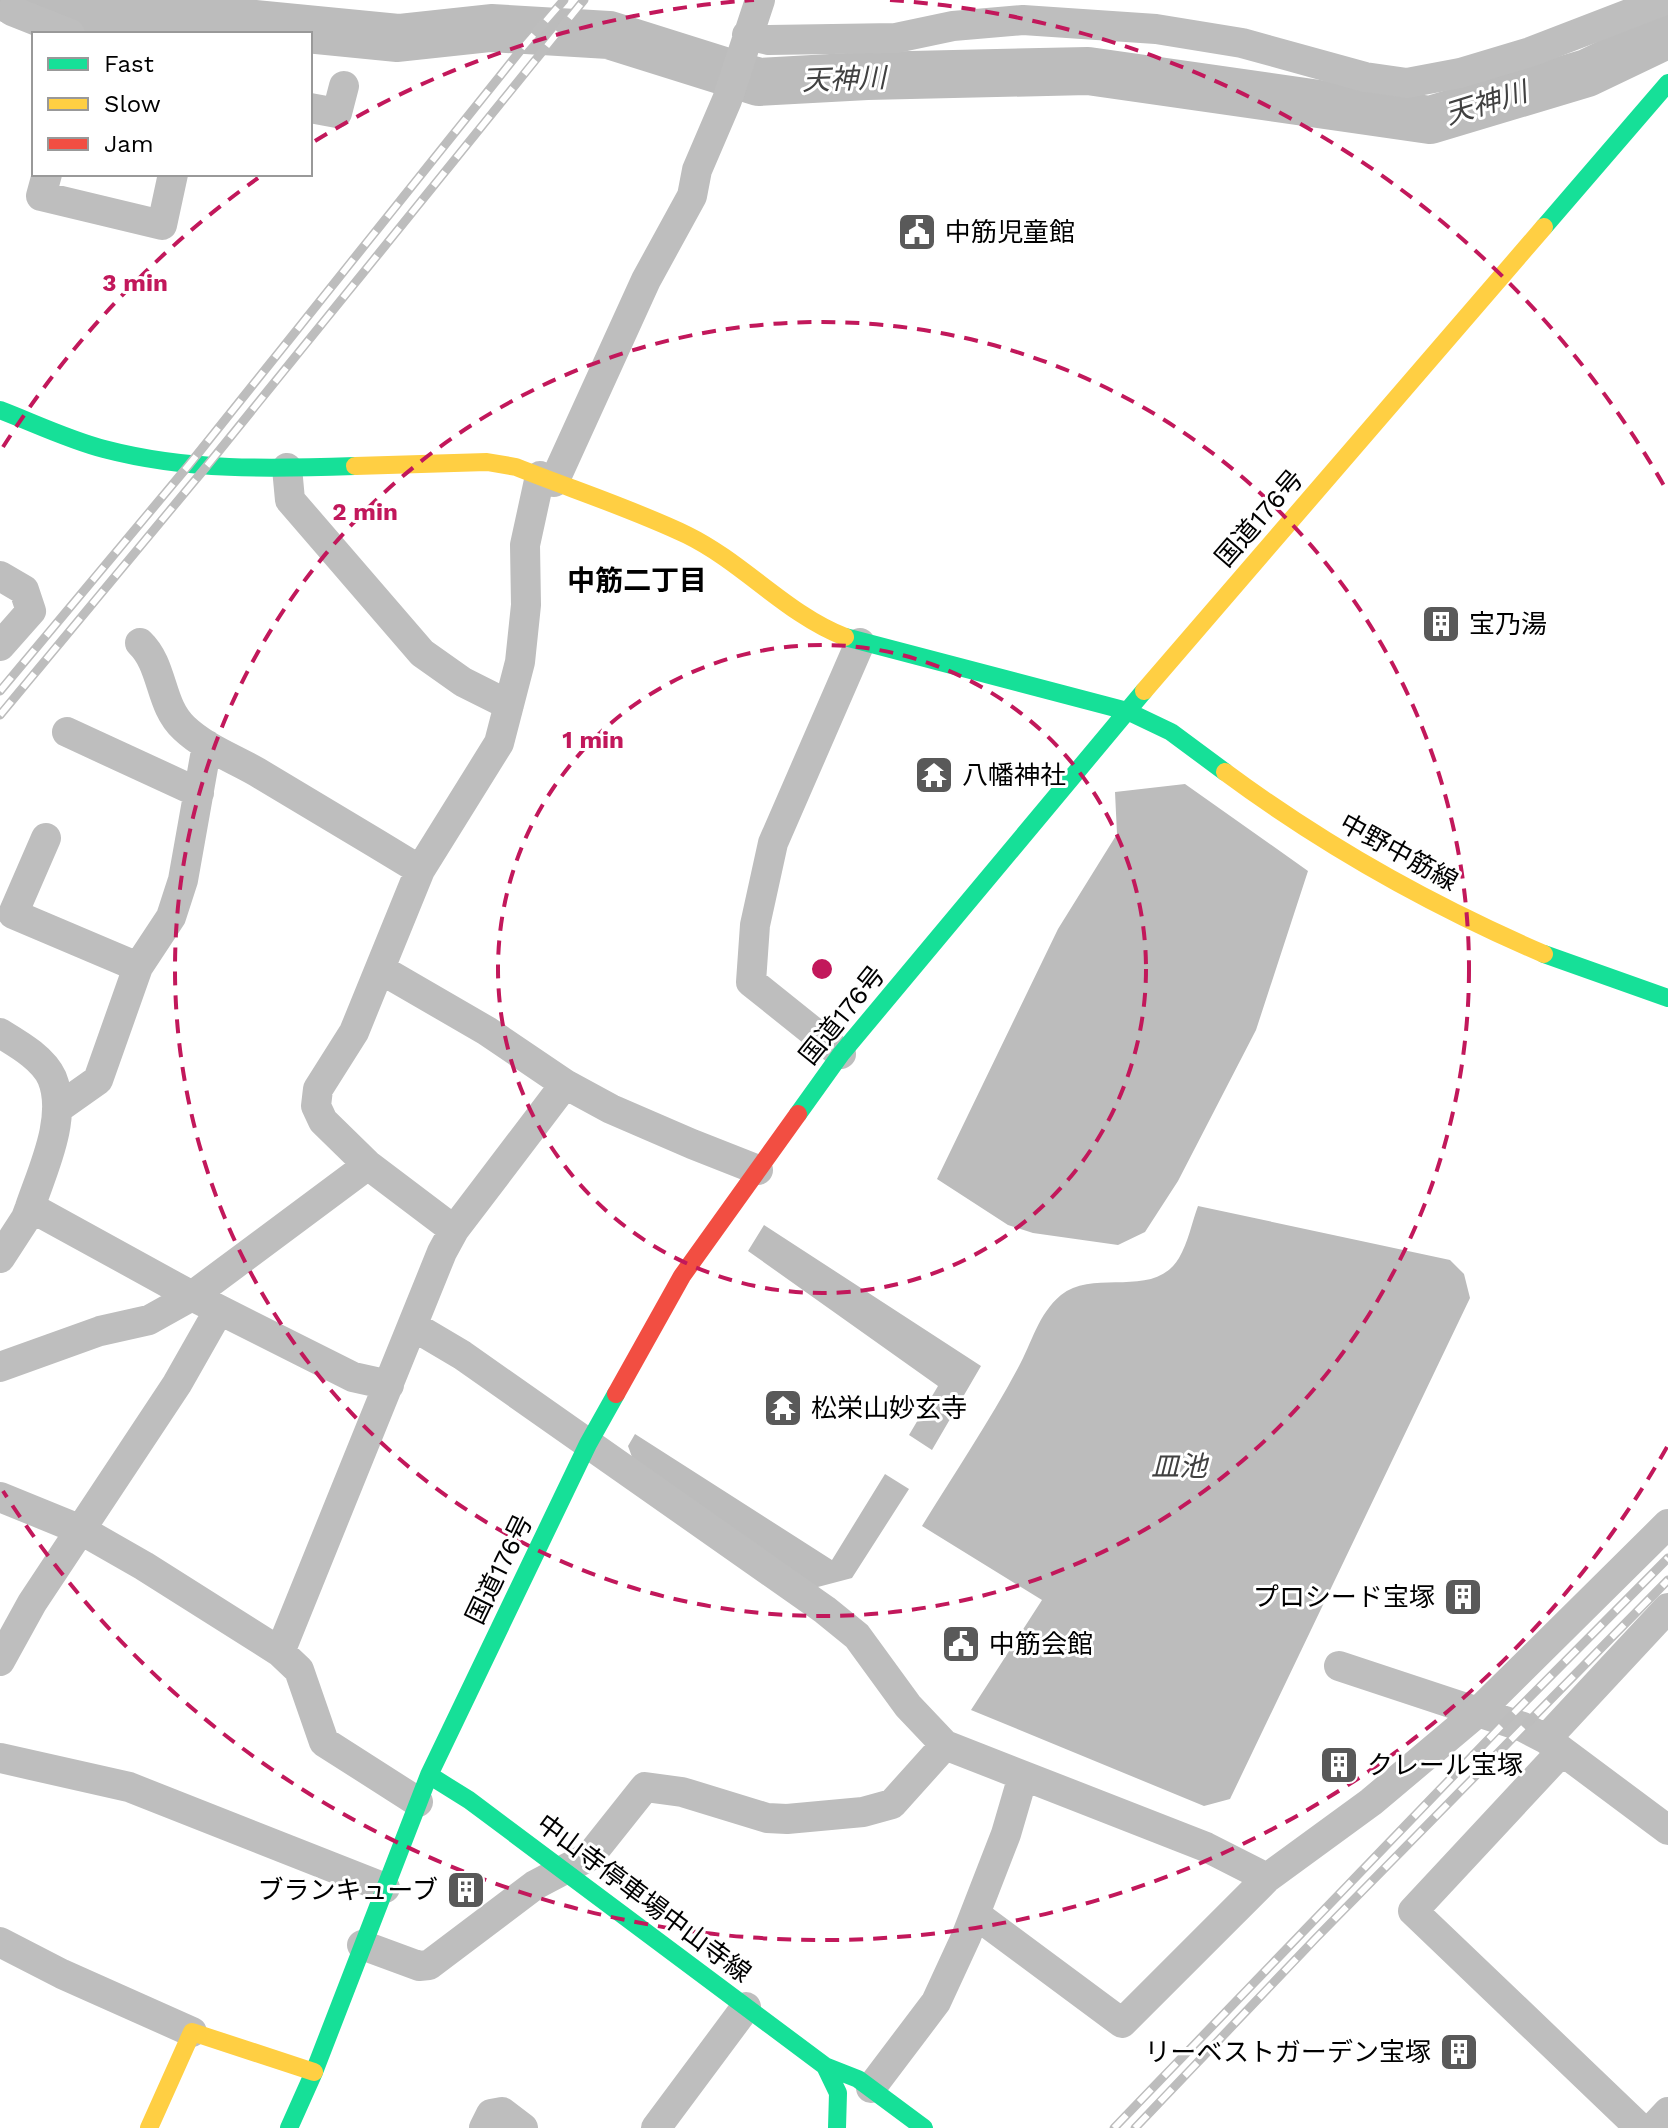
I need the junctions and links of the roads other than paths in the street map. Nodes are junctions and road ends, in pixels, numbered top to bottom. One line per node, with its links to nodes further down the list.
1 (760, 0): 5 (street)
2 (1665, 0): 5 (street)
3 (12, 7): 4 (street)
4 (66, 32)
5 (744, 44): 13 (street)
6 (344, 86): 8 (street)
7 (1662, 100): 19 (main road, 国道176号)
8 (312, 108)
9 (46, 176): 10 (street)
10 (173, 176)
11 (0, 410): 12 (main road, 中野中筋線)
12 (287, 468): 13 (main road, 中野中筋線); 18 (street)
13 (547, 479): 16 (main road, 中野中筋線); 18 (street)
14 (0, 576): 17 (street)
15 (140, 643): 21 (street)
16 (860, 643): 19 (main road, 中野中筋線); 29 (street)
17 (0, 646)
18 (509, 705): 24 (street)
19 (1127, 711): 27 (main road, 中野中筋線); 29 (main road, 国道176号)
20 (67, 732): 22 (street)
21 (207, 745): 22 (street); 24 (street)
22 (199, 793): 25 (street)
23 (46, 838): 25 (street)
24 (420, 870): 26 (street)
25 (138, 967): 31 (street)
26 (380, 969): 30 (street); 32 (street)
27 (1668, 998)
28 (0, 1033): 31 (street)
29 (841, 1054): 33 (main road, 国道176号)
30 (565, 1084): 33 (street); 35 (street)
31 (57, 1109): 34 (street)
32 (368, 1165): 35 (street); 37 (street)
33 (758, 1170): 42 (main road, 国道176号)
34 (30, 1207): 36 (street); 37 (street)
35 (454, 1230): 39 (street)
36 (0, 1258)
37 (192, 1296): 38 (street); 40 (street)
38 (219, 1310): 41 (street); 45 (street)
39 (413, 1326): 41 (street); 42 (street)
40 (0, 1367)
41 (389, 1385): 47 (street)
42 (588, 1444): 51 (street); 55 (main road, 国道176号)
43 (0, 1497): 45 (street)
44 (1668, 1524): 50 (street)
45 (81, 1530): 47 (street); 48 (street)
46 (1668, 1608): 52 (street)
47 (280, 1652): 55 (street)
48 (0, 1661)
49 (1339, 1666): 50 (street)
50 (1478, 1712): 52 (street); 58 (street)
51 (945, 1745): 54 (street); 57 (street)
52 (1554, 1745): 56 (street); 76 (street)
53 (0, 1758): 59 (street)
54 (1023, 1776): 58 (street); 60 (street)
55 (424, 1788): 57 (main road, 中山寺停車場中山寺線); 59 (main road, 国道176号)
56 (1668, 1830)
57 (562, 1869): 62 (street); 63 (main road, 中山寺停車場中山寺線)
58 (1267, 1878): 60 (street)
59 (385, 1888): 62 (main road, 国道176号)
60 (975, 1914): 67 (street)
61 (0, 1942): 64 (street)
62 (362, 1945): 66 (main road, 国道176号)
63 (746, 2007): 65 (main road, 中山寺停車場中山寺線); 73 (street)
64 (192, 2032): 66 (main road); 69 (main road)
65 (825, 2066): 67 (main road, 中山寺停車場中山寺線); 74 (main road)
66 (314, 2072): 70 (main road, 国道176号)
67 (871, 2088): 75 (main road, 中山寺停車場中山寺線)
68 (1668, 2112): 77 (street)
69 (149, 2128)
70 (289, 2128)
71 (484, 2128): 72 (street)
72 (523, 2128)
73 (656, 2128)
74 (837, 2128)
75 (924, 2128)
76 (1640, 2128)
77 (1653, 2128)

